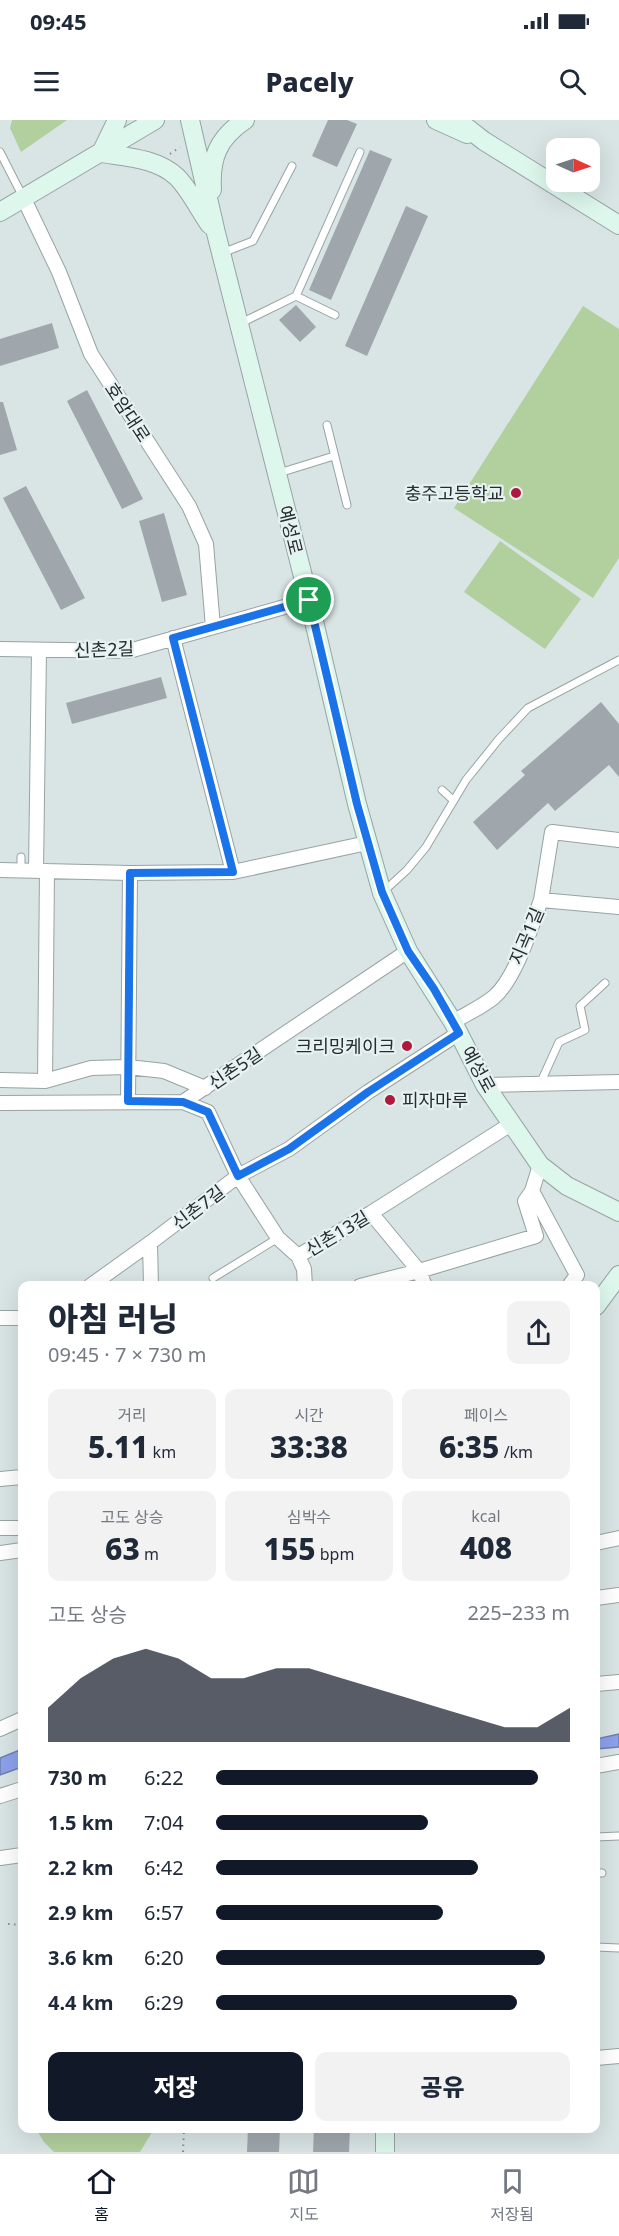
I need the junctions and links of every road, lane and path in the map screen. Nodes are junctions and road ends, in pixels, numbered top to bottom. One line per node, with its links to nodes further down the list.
1 (117, 120): 10 (main road)
2 (155, 120): 10 (main road)
3 (190, 120): 15 (main road, 예성로)
4 (245, 120): 15 (main road)
5 (436, 120): 7 (main road)
6 (457, 120): 7 (main road)
7 (484, 141): 14 (main road)
8 (360, 152): 17 (lane)
9 (0, 153): 12 (lane)
10 (100, 153): 12 (main road); 15 (main road)
11 (292, 166): 16 (lane)
12 (24, 199): 13 (main road); 25 (street, 호암대로)
13 (0, 213)
14 (619, 225)
15 (216, 233): 16 (main road, 예성로)
16 (221, 253): 19 (main road, 예성로)
17 (296, 296): 18 (lane); 19 (lane)
18 (335, 315)
19 (239, 324): 22 (main road, 예성로)
20 (327, 425): 21 (lane)
21 (334, 456): 22 (lane); 23 (lane)
22 (276, 473): 24 (main road, 예성로)
23 (347, 505)
24 (309, 600): 25 (street, 신촌2길); 33 (main road, 예성로)
25 (213, 627): 26 (street, 신촌2길)
26 (173, 638): 28 (street, 신촌2길); 36 (street)
27 (0, 649): 28 (street, 신촌2길)
28 (39, 650): 35 (street)
29 (619, 660): 31 (lane)
30 (442, 790): 31 (lane)
31 (453, 800): 38 (lane)
32 (619, 840): 39 (street)
33 (367, 843): 36 (street); 38 (main road, 예성로)
34 (0, 870): 35 (street)
35 (41, 871): 37 (street); 46 (street)
36 (233, 872): 37 (street)
37 (130, 873): 44 (street)
38 (382, 892): 41 (main road, 예성로)
39 (541, 900): 40 (street, 지곡1길); 43 (street, 지곡1길)
40 (619, 907)
41 (408, 951): 43 (main road, 예성로); 50 (street, 신촌5길)
42 (604, 983): 48 (lane)
43 (456, 1027): 49 (main road, 예성로); 56 (street, 신촌7길)
44 (128, 1067): 46 (street); 50 (street); 51 (street)
45 (0, 1080): 46 (street)
46 (45, 1081)
47 (619, 1082): 48 (street)
48 (540, 1084): 49 (street)
49 (485, 1085): 54 (main road, 예성로)
50 (205, 1088): 52 (street, 신촌5길)
51 (128, 1101): 52 (street); 53 (street)
52 (183, 1102): 56 (street, 신촌13길)
53 (0, 1103)
54 (512, 1124): 55 (main road, 예성로); 59 (street, 신촌13길)
55 (540, 1165): 57 (street); 58 (main road, 예성로)
56 (238, 1176): 60 (street, 신촌13길); 61 (street, 신촌7길)
57 (532, 1191): 63 (street); 71 (street)
58 (619, 1212)
59 (371, 1213): 62 (street, 신촌13길); 63 (street)
60 (278, 1239): 62 (street, 신촌13길); 65 (lane)
61 (150, 1243): 66 (street, 신촌7길); 67 (street)
62 (298, 1256): 68 (street)
63 (419, 1271): 69 (street); 70 (street)
64 (619, 1275): 72 (main road)
65 (213, 1278)
66 (97, 1281)
67 (151, 1281)
68 (305, 1281)
69 (380, 1281)
70 (423, 1281)
71 (573, 1281)
72 (600, 1301)
73 (0, 1318): 74 (street)
74 (18, 1318)
75 (18, 1477): 76 (street)
76 (0, 1479)
77 (0, 1528): 78 (street)
78 (18, 1528)
79 (619, 1538): 80 (street)
80 (600, 1542)
81 (18, 1551): 82 (street)
82 (0, 1553)
83 (619, 1595): 84 (street)
84 (600, 1597)
85 (619, 1682): 86 (street)
86 (600, 1684)
87 (18, 1721): 88 (street)
88 (0, 1729)
89 (619, 1762): 90 (street)
90 (600, 1765)
91 (18, 1790): 92 (street)
92 (0, 1796)
93 (619, 1836): 94 (lane)
94 (600, 1837)
95 (18, 1855): 96 (street)
96 (0, 1858)
97 (8, 1924): 98 (path)
98 (18, 1925)
99 (600, 1947): 100 (lane)
100 (619, 1948)
101 (619, 2056): 102 (street)
102 (600, 2058)
103 (184, 2133): 105 (path)
104 (385, 2133): 106 (main road)
105 (183, 2152)
106 (385, 2152)

